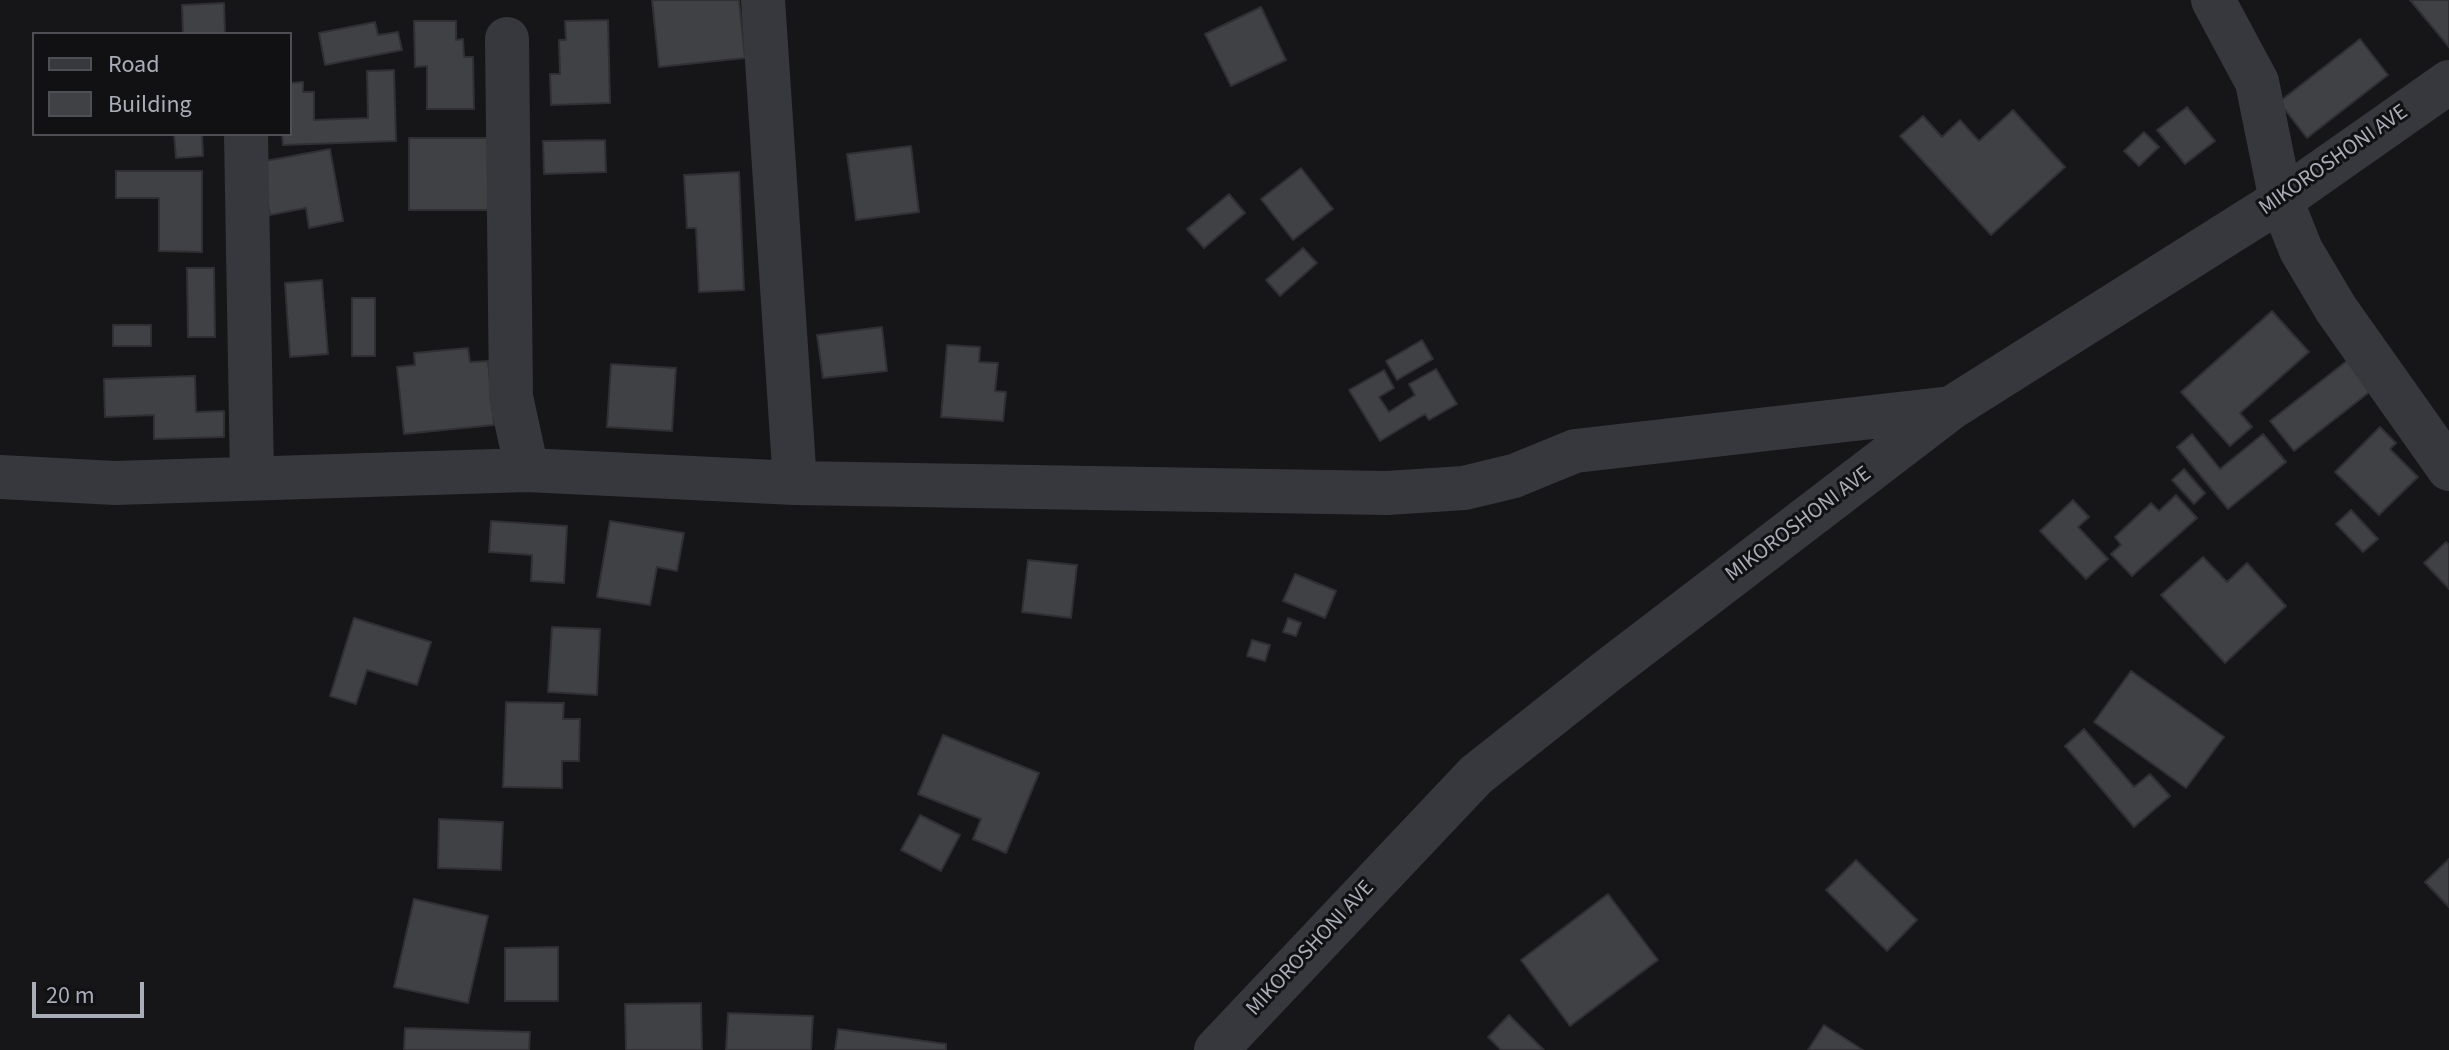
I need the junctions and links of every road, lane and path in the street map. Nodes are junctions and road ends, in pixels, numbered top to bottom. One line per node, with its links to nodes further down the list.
1 (763, 0): 12 (street)
2 (2213, 0): 6 (street)
3 (507, 39): 9 (street)
4 (2449, 82): 6 (street, MIKOROSHONI AVE)
5 (246, 136): 11 (street)
6 (2281, 200): 7 (street, MIKOROSHONI AVE); 8 (street)
7 (1951, 408): 12 (street); 13 (street, MIKOROSHONI AVE)
8 (2449, 469)
9 (527, 470): 11 (street); 12 (street)
10 (0, 477): 11 (street)
11 (252, 478)
12 (795, 483)
13 (1216, 1050)

